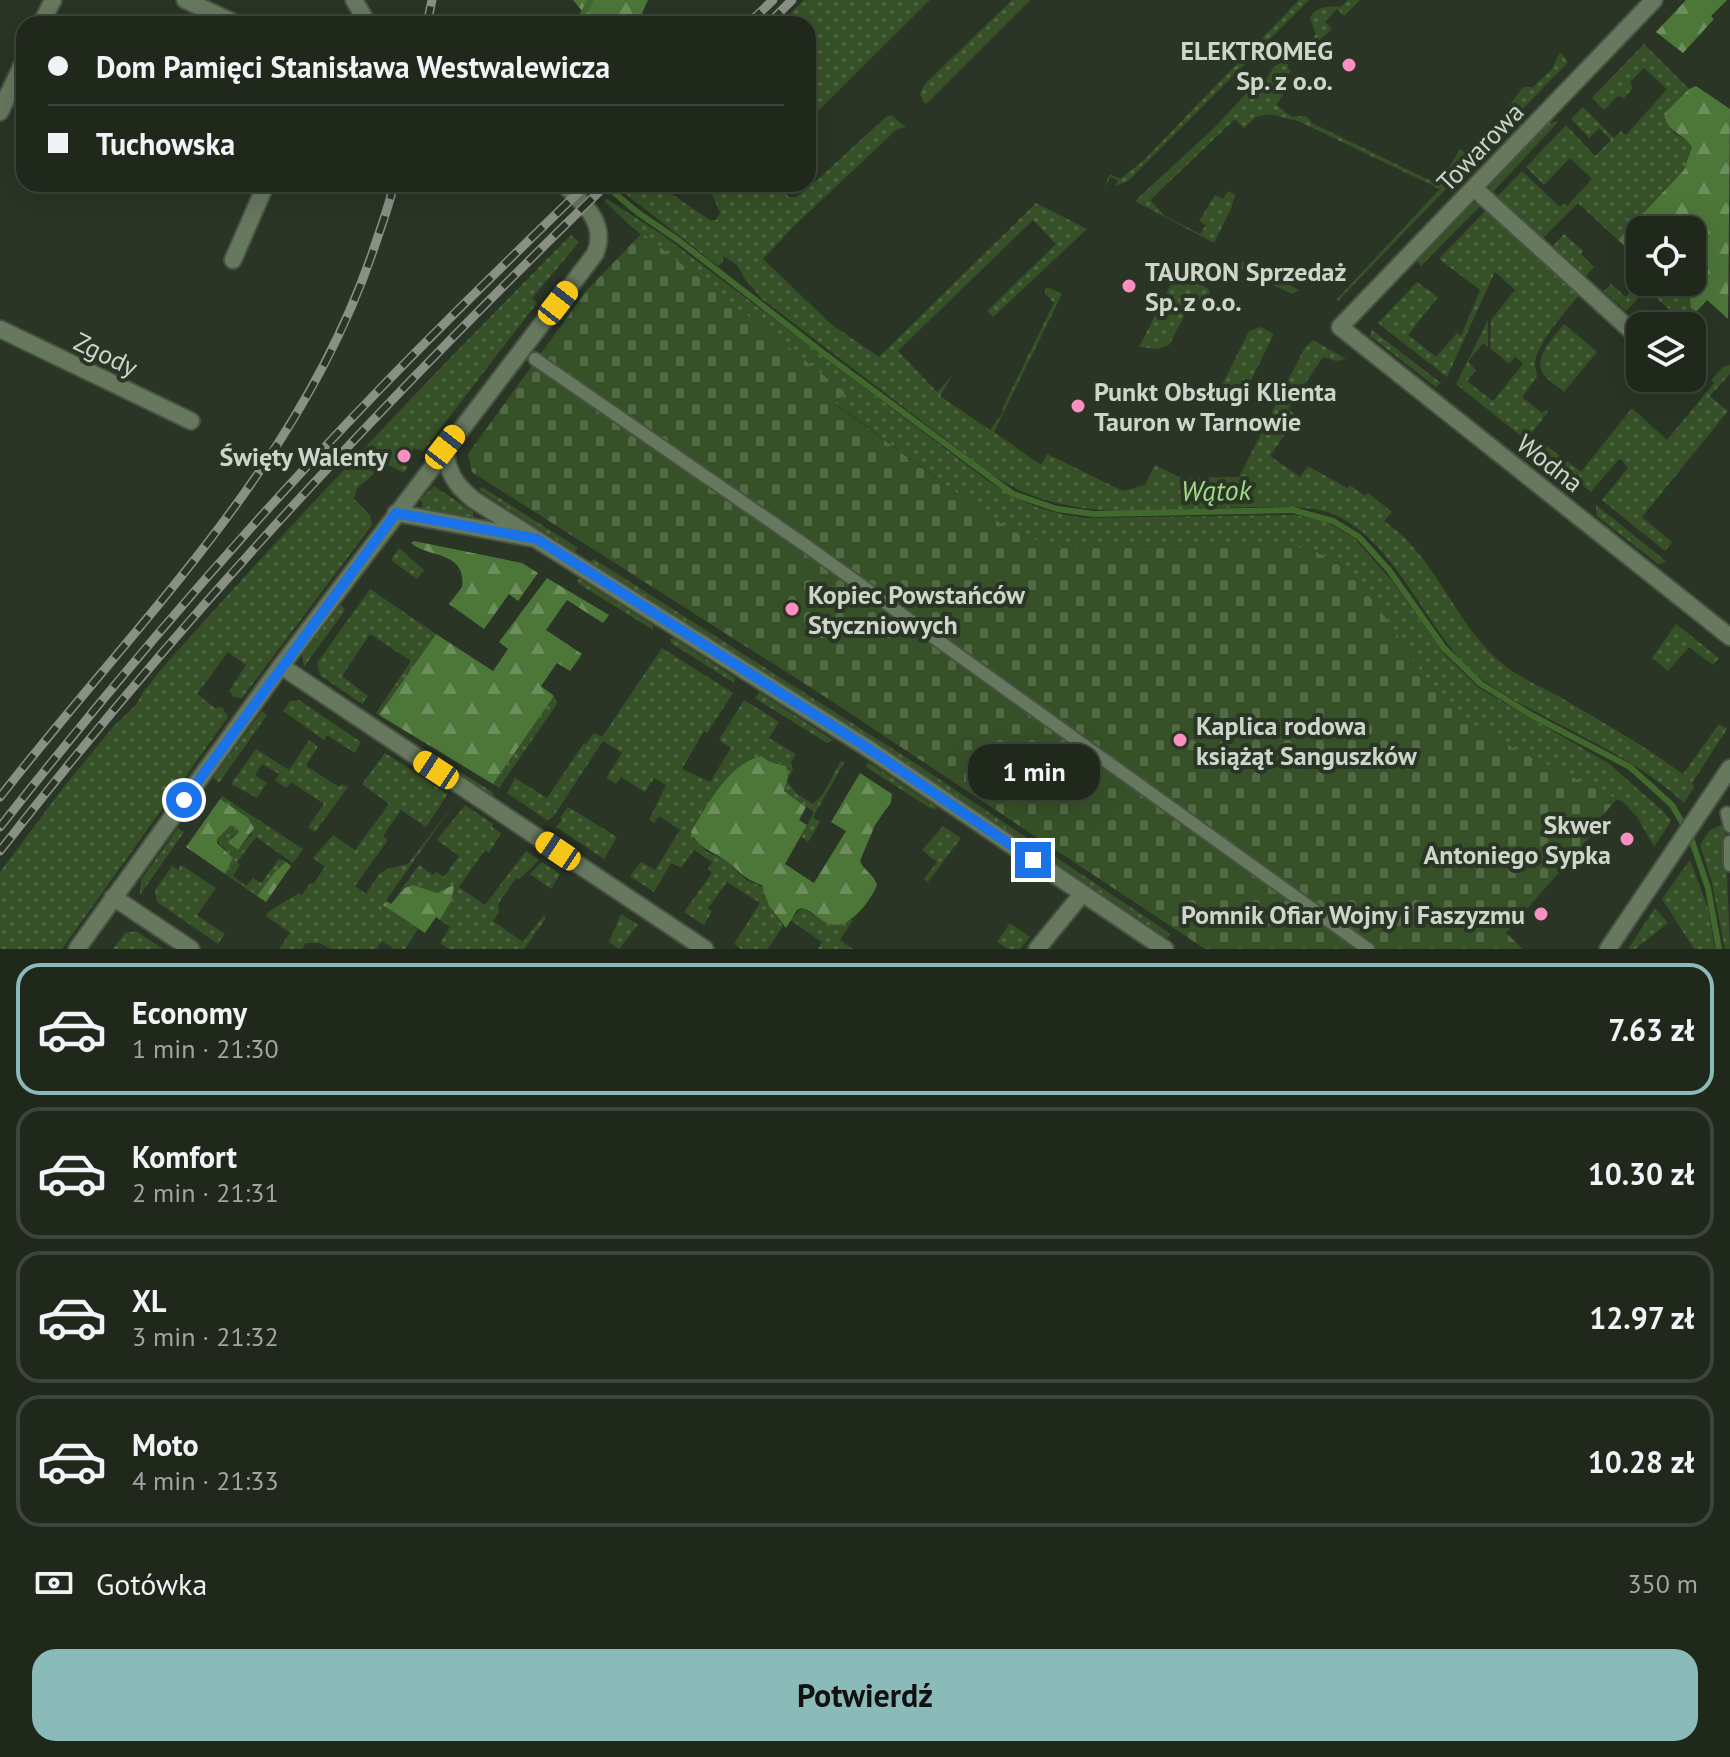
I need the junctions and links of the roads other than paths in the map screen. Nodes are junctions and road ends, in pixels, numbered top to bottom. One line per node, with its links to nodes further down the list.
1 (185, 0): 3 (street)
2 (1654, 0): 6 (street, Towarowa)
3 (220, 16)
4 (16, 78): 5 (street)
5 (0, 112)
6 (1474, 188): 10 (street); 11 (street, Towarowa)
7 (263, 192): 9 (street)
8 (572, 192): 15 (street)
9 (233, 260)
10 (1626, 326)
11 (1340, 327): 18 (street, Wodna)
12 (0, 329): 14 (street, Zgody)
13 (535, 359): 30 (street)
14 (191, 421)
15 (445, 447): 16 (street); 17 (street)
16 (396, 513): 17 (street); 19 (street)
17 (537, 539): 23 (street)
18 (1730, 637)
19 (281, 666): 24 (street); 27 (street)
20 (1730, 768): 31 (street)
21 (1730, 842): 22 (street)
22 (1730, 865)
23 (1082, 894): 28 (street); 29 (street)
24 (113, 897): 25 (street); 26 (street)
25 (77, 949)
26 (191, 949)
27 (705, 949)
28 (1037, 949)
29 (1165, 949)
30 (1368, 949)
31 (1608, 949)

